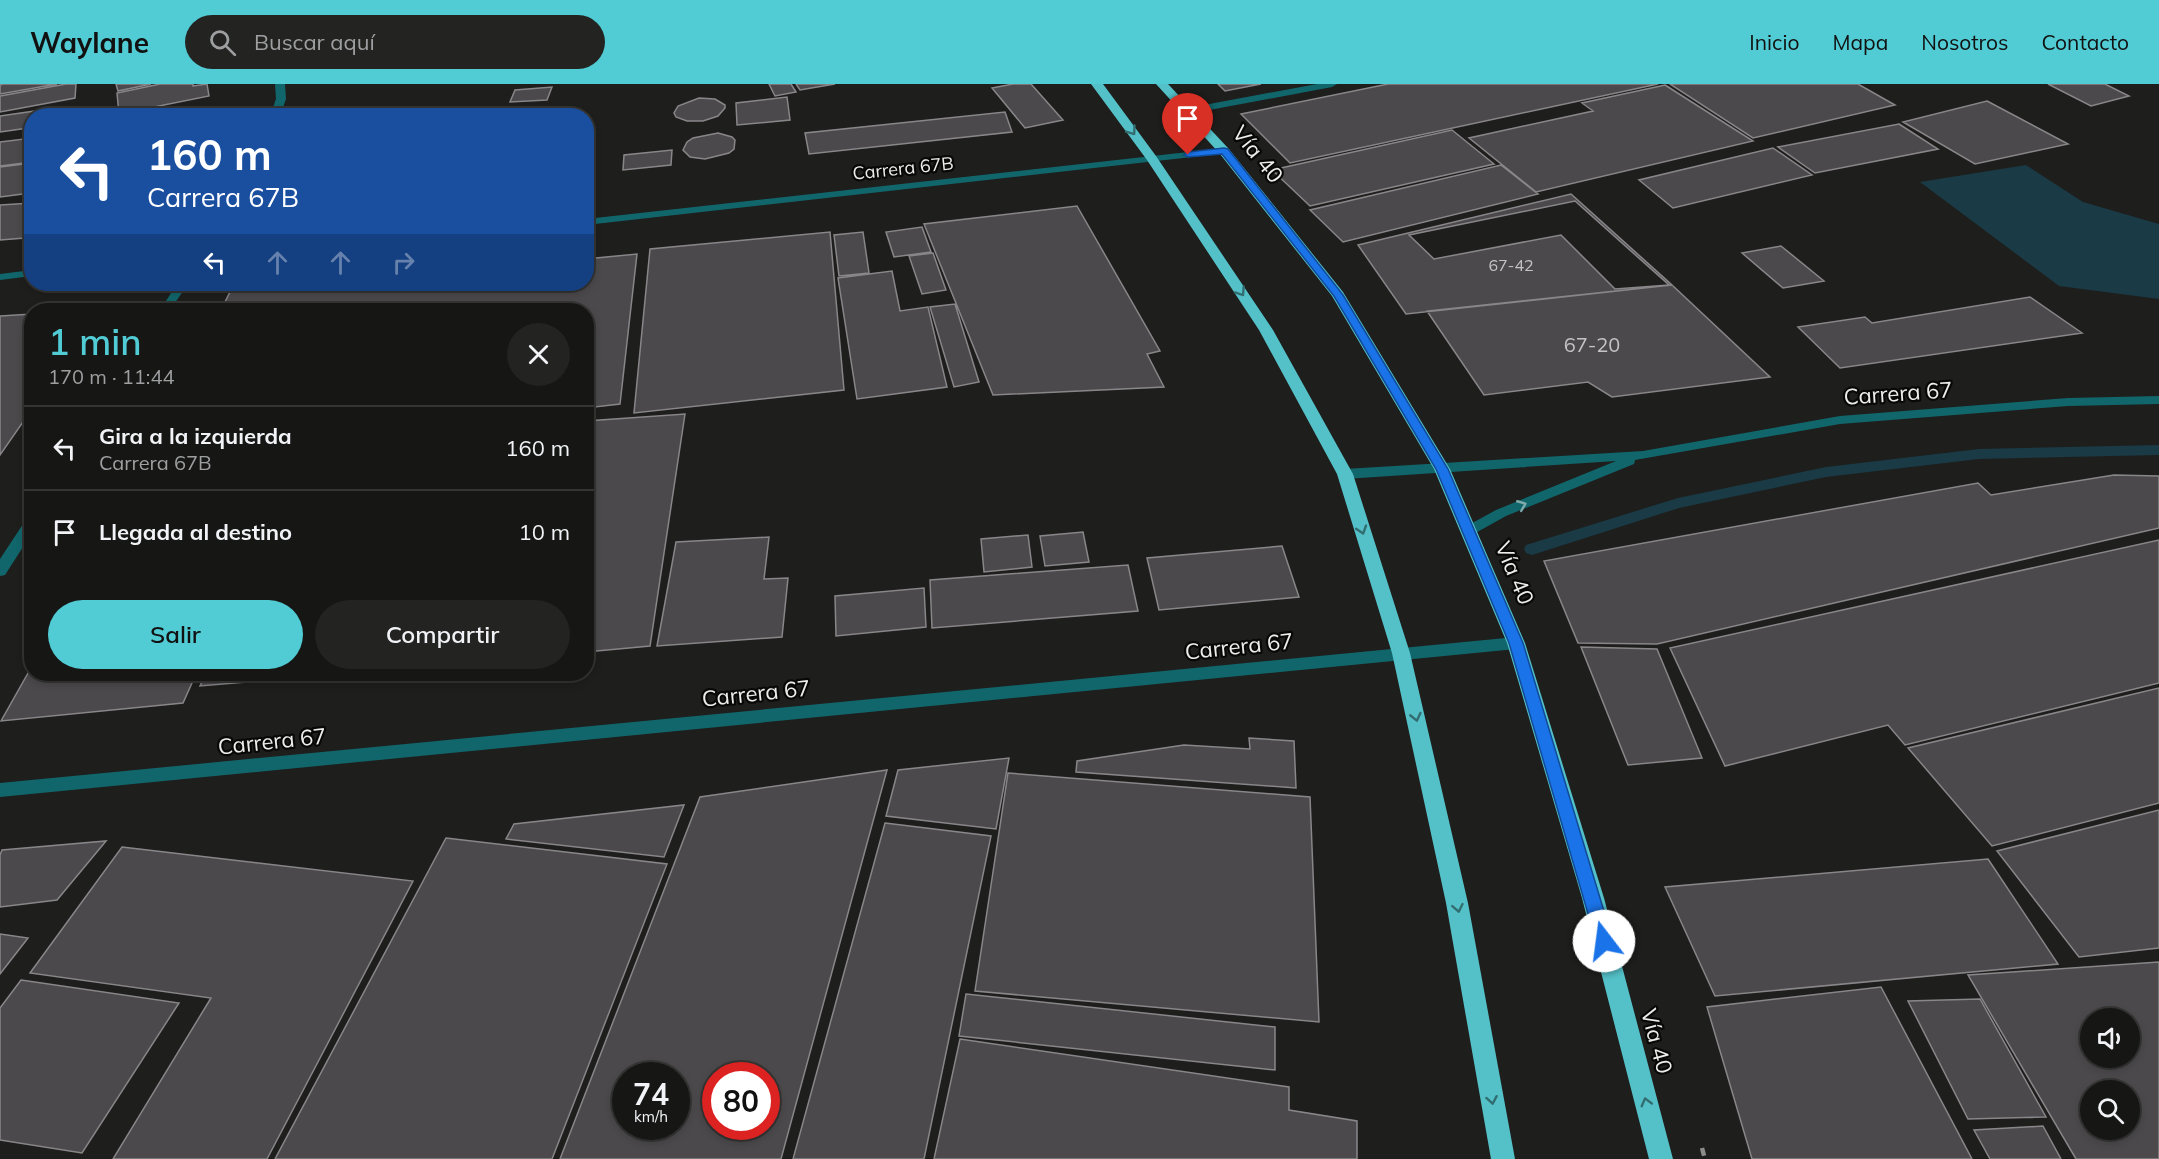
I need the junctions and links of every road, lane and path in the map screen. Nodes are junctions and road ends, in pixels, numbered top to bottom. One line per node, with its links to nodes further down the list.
1 (280, 84): 5 (street)
2 (1096, 84): 8 (highway, one-way to 8)
3 (1162, 84): 6 (highway, Vía 40)
4 (1332, 84): 6 (street)
5 (278, 108)
6 (1188, 111): 7 (highway, Vía 40)
7 (1224, 151): 8 (street, Carrera 67B); 14 (highway, Vía 40)
8 (1152, 159): 9 (street, Carrera 67B); 15 (highway, one-way to 15)
9 (594, 221)
10 (24, 274): 11 (street)
11 (0, 277)
12 (2159, 400): 13 (street, Carrera 67)
13 (1643, 455): 14 (street, Carrera 67); 16 (street, Carrera 67, one-way to 13)
14 (1442, 469): 15 (street, Carrera 67); 16 (highway, Vía 40)
15 (1345, 474): 20 (highway, one-way to 20)
16 (1470, 531): 19 (highway, Vía 40)
17 (24, 534): 18 (street)
18 (0, 571)
19 (1516, 643): 20 (street, Carrera 67); 23 (highway, Vía 40, one-way to 19)
20 (1401, 653): 21 (street, Carrera 67); 22 (highway, one-way to 22)
21 (0, 790)
22 (1503, 1159)
23 (1661, 1159)

